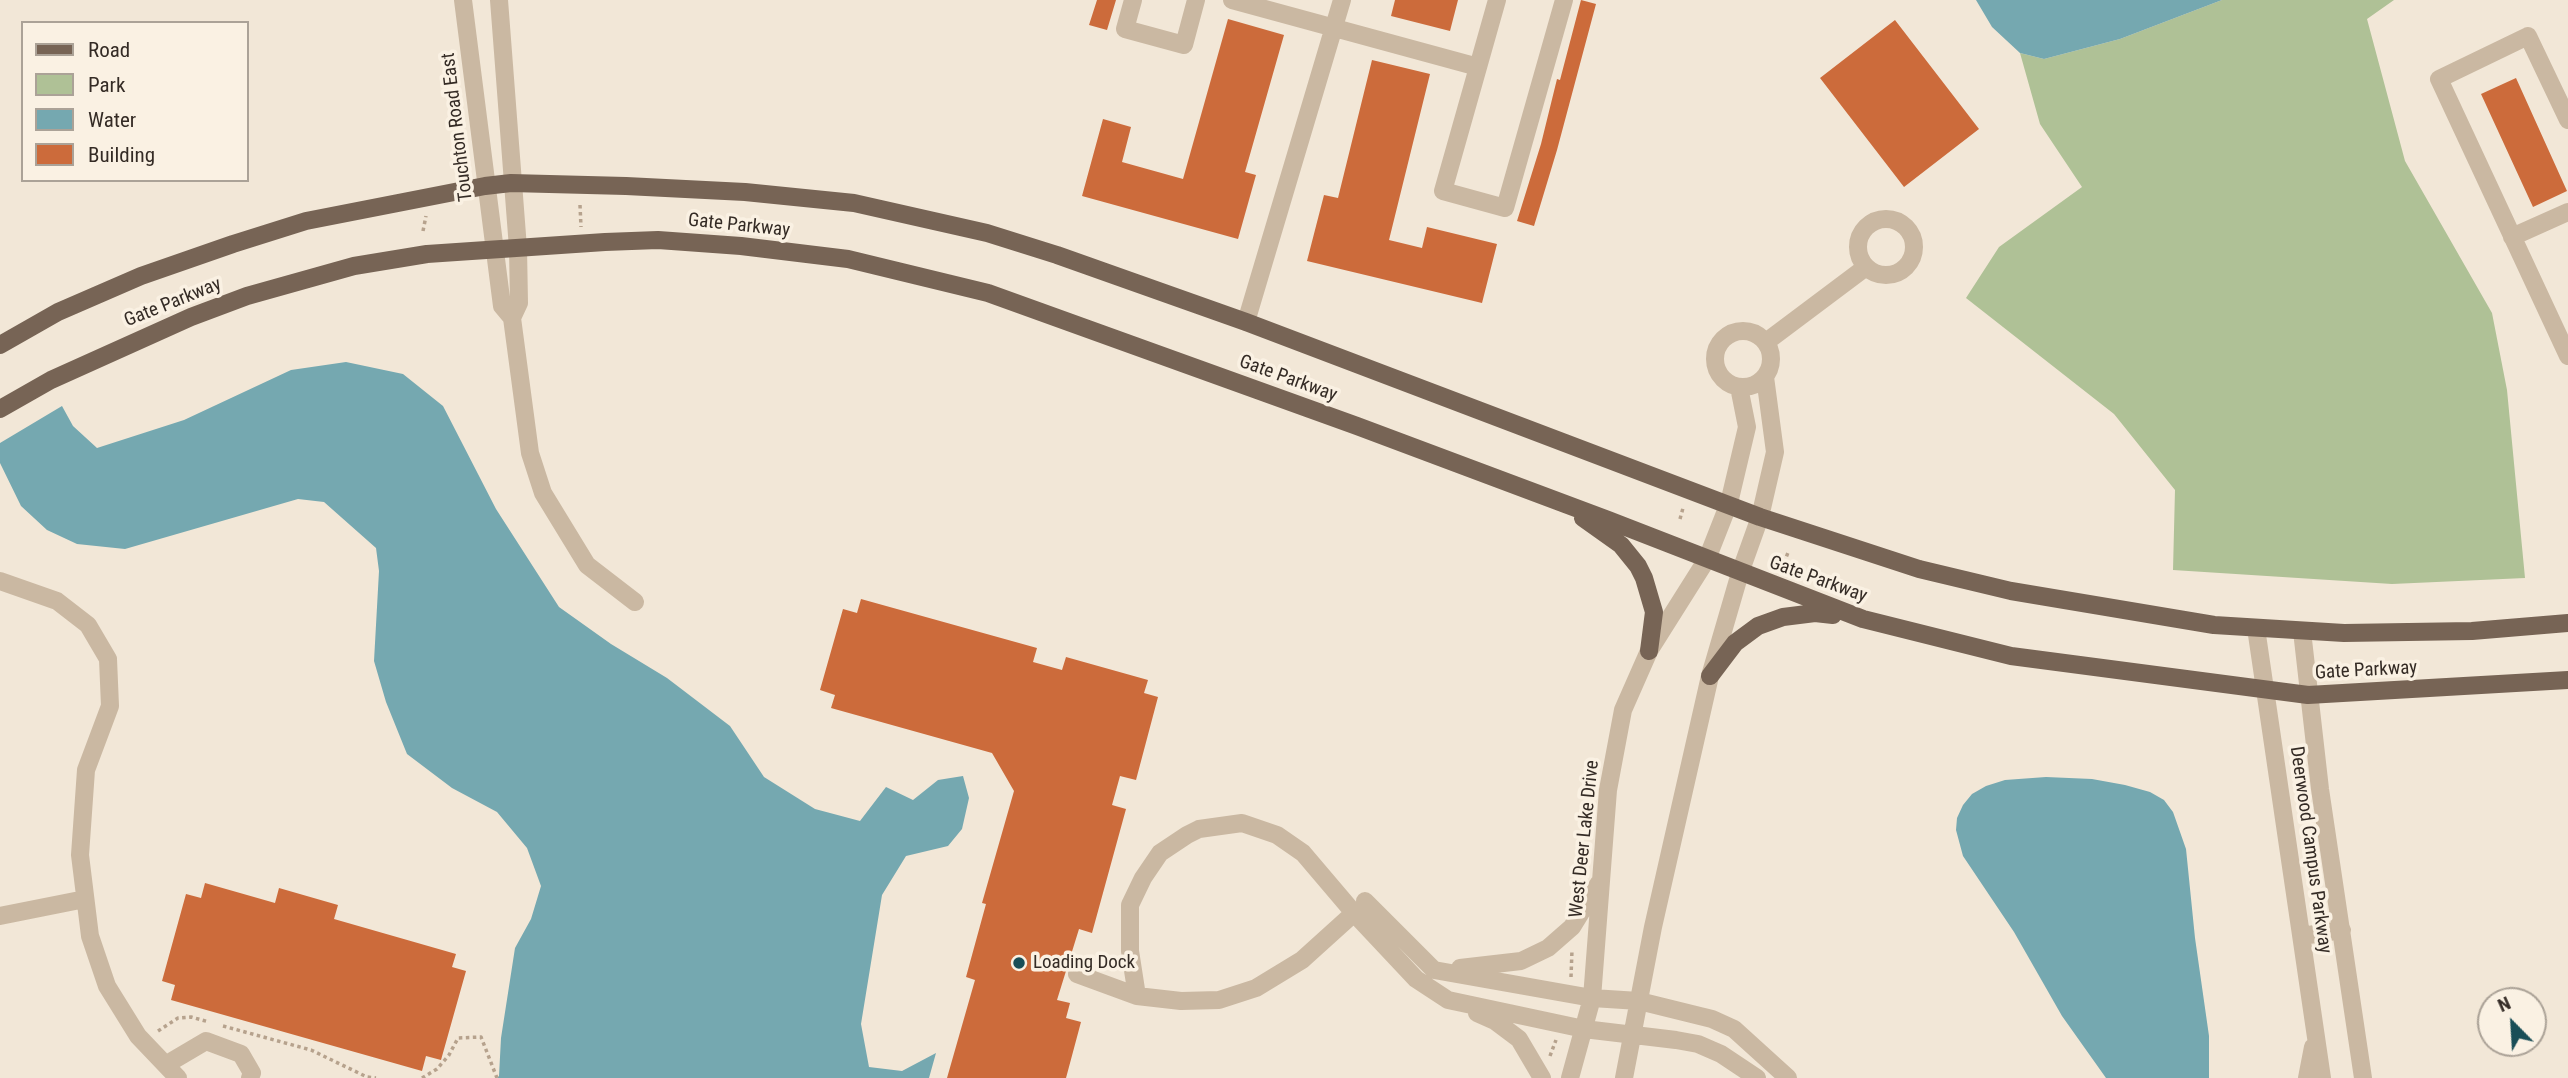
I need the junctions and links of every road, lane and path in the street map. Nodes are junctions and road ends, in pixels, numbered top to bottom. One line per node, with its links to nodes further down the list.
1 (463, 0): 13 (street, Touchton Road East)
2 (499, 0): 12 (street)
3 (1133, 0): 4 (street)
4 (1196, 0)
5 (1232, 0): 9 (street)
6 (1342, 0): 9 (street)
7 (1497, 0): 10 (street)
8 (1564, 0): 10 (street)
9 (1333, 27): 10 (street); 24 (street)
10 (1478, 67)
11 (2568, 120): 19 (street)
12 (512, 183): 13 (main road, Gate Parkway); 20 (street); 24 (main road, Gate Parkway)
13 (485, 186): 21 (street, Touchton Road East); 26 (main road, Gate Parkway)
14 (580, 205): 17 (path)
15 (425, 211): 18 (path)
16 (2568, 212): 19 (street)
17 (582, 228)
18 (423, 232)
19 (2512, 237): 27 (street)
20 (518, 248): 21 (main road, Gate Parkway); 23 (street); 31 (main road, Gate Parkway)
21 (495, 249): 23 (street, Touchton Road East); 30 (main road, Gate Parkway)
22 (1866, 267): 25 (street)
23 (512, 318): 41 (street)
24 (1246, 322): 33 (main road, Gate Parkway)
25 (1766, 342): 28 (street); 29 (street)
26 (0, 345)
27 (2568, 356)
28 (1765, 377): 29 (street); 34 (street)
29 (1739, 387): 33 (street, West Deer Lake Drive)
30 (0, 409)
31 (1563, 503): 37 (main road, Gate Parkway); 46 (main road)
32 (1685, 503): 35 (path)
33 (1729, 503): 34 (main road, Gate Parkway); 37 (street, West Deer Lake Drive)
34 (1760, 517): 39 (street); 44 (main road, Gate Parkway)
35 (1680, 519)
36 (1789, 550): 38 (path)
37 (1707, 559): 39 (main road, Gate Parkway); 46 (street, West Deer Lake Drive)
38 (1784, 563)
39 (1740, 573): 42 (main road, Gate Parkway); 47 (street)
40 (0, 581): 52 (street)
41 (635, 602)
42 (1863, 620): 47 (main road); 49 (main road, Gate Parkway)
43 (2568, 623): 45 (main road, Gate Parkway)
44 (2256, 628): 45 (main road, Gate Parkway); 49 (street, Deerwood Campus Parkway)
45 (2302, 631): 50 (street, Deerwood Campus Parkway)
46 (1648, 651): 51 (street, West Deer Lake Drive)
47 (1710, 676): 64 (street)
48 (2568, 680): 50 (main road, Gate Parkway)
49 (2266, 689): 50 (main road, Gate Parkway); 56 (street, Deerwood Campus Parkway)
50 (2308, 695): 55 (street, Deerwood Campus Parkway)
51 (1601, 880): 58 (street); 62 (street, West Deer Lake Drive)
52 (85, 899): 54 (street); 70 (street)
53 (1360, 907): 58 (street); 61 (street); 61 (street); 63 (street)
54 (0, 916)
55 (2342, 930): 56 (street); 82 (street, Deerwood Campus Parkway)
56 (2302, 936): 68 (street, Deerwood Campus Parkway)
57 (1572, 947): 60 (path)
58 (1434, 970): 62 (street)
59 (1077, 974): 61 (street)
60 (1571, 986)
61 (1137, 996)
62 (1592, 998): 64 (street); 65 (street, West Deer Lake Drive)
63 (1448, 1000): 65 (street); 71 (street)
64 (1639, 1001): 67 (street); 72 (street)
65 (1584, 1029): 67 (street); 77 (street, West Deer Lake Drive)
66 (1560, 1031): 71 (path)
67 (1632, 1034): 78 (street); 79 (street)
68 (2316, 1034): 80 (street); 81 (street, Deerwood Campus Parkway)
69 (153, 1035): 74 (path)
70 (172, 1071): 73 (street)
71 (1544, 1073)
72 (1783, 1076)
73 (250, 1078)
74 (376, 1078)
75 (422, 1078): 76 (path)
76 (497, 1078)
77 (1570, 1078)
78 (1624, 1078)
79 (1757, 1078)
80 (2306, 1078)
81 (2322, 1078)
82 (2363, 1078)

